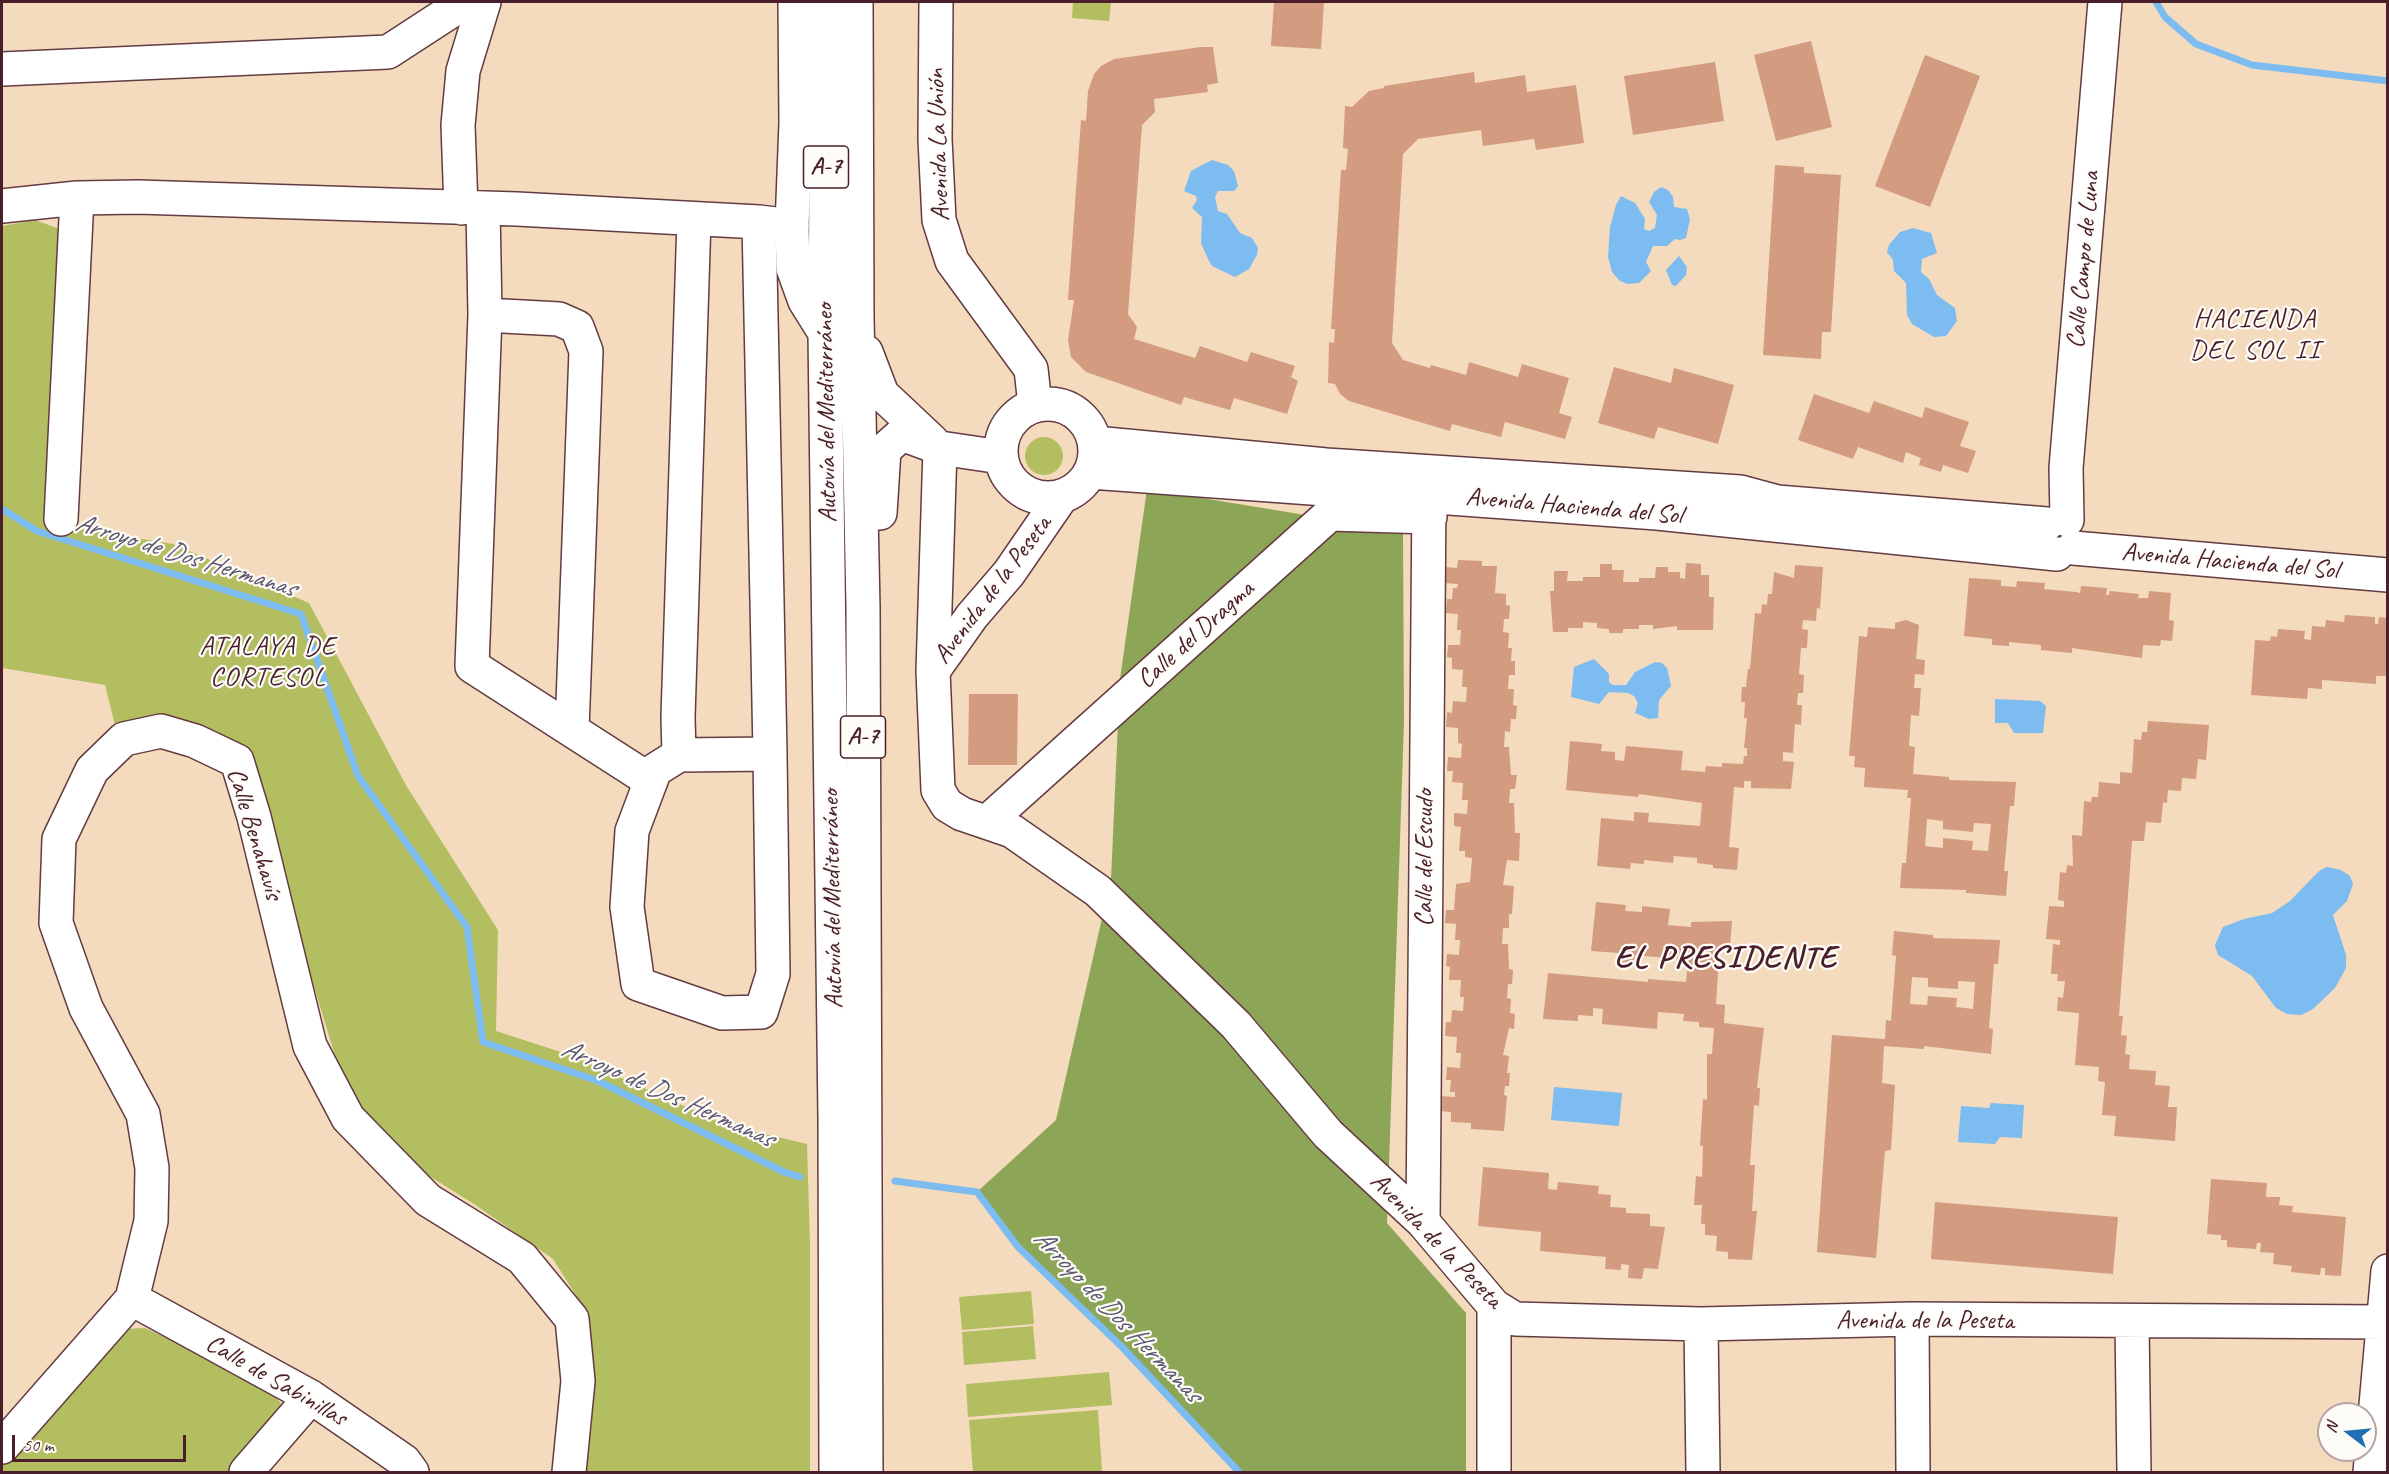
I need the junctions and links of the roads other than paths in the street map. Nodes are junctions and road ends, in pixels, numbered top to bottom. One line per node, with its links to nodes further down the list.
1 (465, 2): 8 (main road)
2 (484, 2): 11 (main road)
3 (795, 2): 14 (main road)
4 (827, 2): 17 (main road, Autovía del Mediterráneo / A-7)
5 (856, 2): 16 (main road, Autovía del Mediterráneo / A-7)
6 (936, 2): 18 (main road, Avenida La Unión)
7 (2105, 2): 25 (main road, Calle Campo de Luna)
8 (2, 69)
9 (77, 198): 10 (main road); 11 (main road); 24 (main road)
10 (2, 206)
11 (472, 208): 12 (main road); 15 (main road)
12 (694, 219): 13 (main road); 32 (main road)
13 (759, 222): 14 (main road); 31 (main road)
14 (792, 226): 17 (main road)
15 (485, 315): 30 (main road); 30 (main road)
16 (857, 317): 19 (main road); 28 (main road, Autovía del Mediterráneo / A-7)
17 (825, 333): 48 (main road, Autovía del Mediterráneo / A-7)
18 (1035, 405): 20 (main road); 21 (main road)
19 (940, 448): 20 (main road); 28 (main road); 29 (main road)
20 (1001, 456): 22 (main road)
21 (1092, 457): 22 (main road); 23 (main road, Avenida Hacienda del Sol); 25 (main road, Avenida Hacienda del Sol)
22 (1062, 496): 29 (main road, Avenida de la Peseta)
23 (1430, 506): 25 (main road, Avenida Hacienda del Sol); 34 (main road, Calle del Dragma); 35 (main road, Calle del Escudo)
24 (62, 519)
25 (2064, 534): 26 (main road, Avenida Hacienda del Sol); 27 (main road, Avenida Hacienda del Sol)
26 (2388, 552)
27 (2388, 575)
28 (863, 608): 49 (main road, Autovía del Mediterráneo / A-7)
29 (933, 671): 34 (main road, Avenida de la Peseta)
30 (572, 730): 33 (main road)
31 (770, 754): 32 (main road); 33 (main road)
32 (679, 755): 33 (main road)
33 (651, 782)
34 (987, 822): 35 (main road, Avenida de la Peseta)
35 (1423, 1222): 38 (main road, Avenida de la Peseta)
36 (2388, 1271): 41 (main road)
37 (132, 1299): 43 (main road, Calle de Sabinillas); 44 (main road); 47 (main road, Calle Benahavís)
38 (1494, 1306): 42 (main road, Avenida de la Peseta); 50 (main road)
39 (1912, 1319): 40 (main road, Avenida de la Peseta); 42 (main road, Avenida de la Peseta); 52 (main road)
40 (2132, 1322): 41 (main road, Avenida de la Peseta); 53 (main road)
41 (2384, 1322): 54 (main road)
42 (1701, 1324): 51 (main road)
43 (311, 1397): 45 (main road); 46 (main road, Calle de Sabinillas)
44 (2, 1447)
45 (246, 1473)
46 (412, 1473)
47 (569, 1473)
48 (836, 1473)
49 (866, 1473)
50 (1494, 1473)
51 (1703, 1473)
52 (1913, 1473)
53 (2134, 1473)
54 (2370, 1473)

